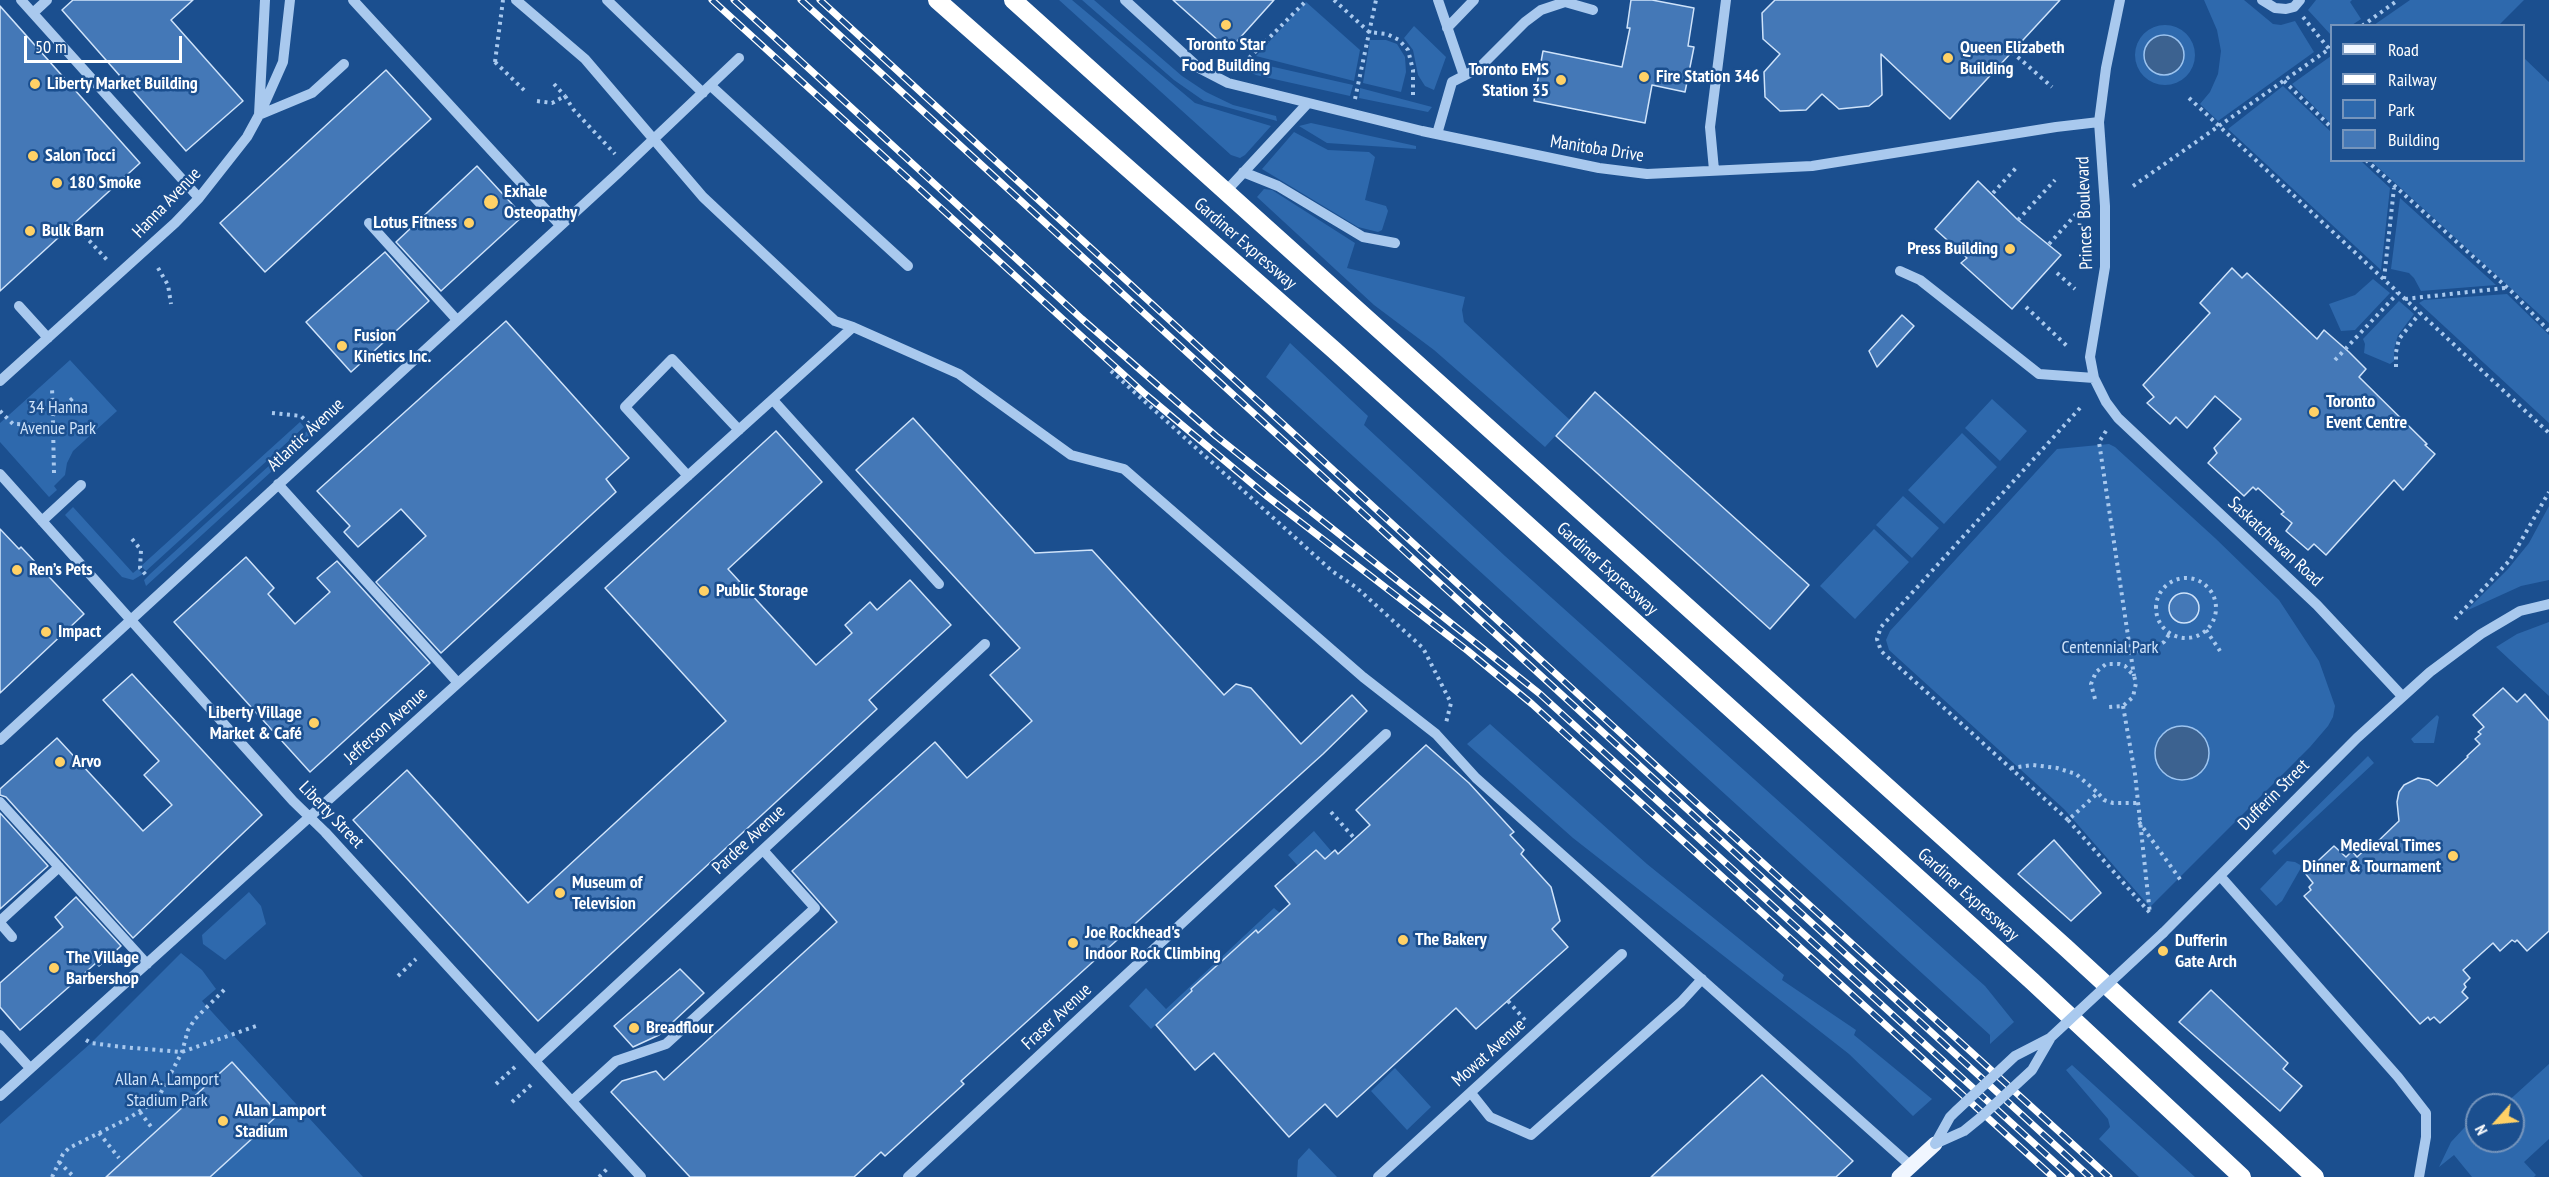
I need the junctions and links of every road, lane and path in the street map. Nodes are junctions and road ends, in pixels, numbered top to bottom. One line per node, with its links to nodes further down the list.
1 (21, 0): 24 (street)
2 (47, 0): 24 (street)
3 (265, 0): 44 (street, Hanna Avenue)
4 (290, 0): 44 (street)
5 (353, 0): 66 (street)
6 (503, 0): 38 (path, bridge)
7 (516, 0): 50 (street)
8 (607, 0): 37 (street)
9 (937, 0): 186 (highway, Gardiner Expressway)
10 (1012, 0): 187 (highway, Gardiner Expressway)
11 (1125, 0): 43 (street, Manitoba Drive)
12 (1307, 0): 31 (path)
13 (1334, 0): 27 (path)
14 (1376, 0): 27 (path)
15 (1438, 0): 26 (street)
16 (1474, 0): 26 (street)
17 (1726, 0): 54 (street)
18 (2120, 0): 46 (street, Princes' Boulevard)
19 (2262, 0): 22 (street)
20 (2398, 0): 25 (path)
21 (1565, 1): 23 (street); 33 (street)
22 (2296, 3): 28 (path)
23 (1593, 10)
24 (33, 13): 61 (street)
25 (2365, 24)
26 (1447, 28): 33 (street)
27 (1369, 32): 41 (path); 45 (path)
28 (2330, 48): 34 (path)
29 (2012, 52): 36 (path)
30 (739, 58): 37 (street, Atlantic Avenue)
31 (1250, 58)
32 (344, 64): 44 (street)
33 (1464, 76): 49 (street)
34 (2284, 81): 47 (path); 48 (path)
35 (554, 84): 39 (path)
36 (2052, 87)
37 (707, 89): 50 (street, Atlantic Avenue); 70 (street)
38 (526, 92)
39 (565, 96): 42 (path); 51 (path)
40 (2189, 98): 47 (path)
41 (1413, 99)
42 (537, 101)
43 (1307, 104): 45 (street, Manitoba Drive); 55 (street)
44 (259, 115): 61 (street, Hanna Avenue)
45 (1352, 115): 49 (street, Manitoba Drive)
46 (2099, 122): 54 (street, Manitoba Drive); 91 (street, Princes' Boulevard)
47 (2220, 127): 57 (path); 74 (path)
48 (2330, 127)
49 (1437, 134): 54 (street, Manitoba Drive)
50 (654, 140): 66 (street, Atlantic Avenue); 84 (street)
51 (615, 154)
52 (2368, 162): 58 (path)
53 (2016, 168): 60 (path)
54 (1714, 170)
55 (1244, 172): 59 (street); 67 (street)
56 (2055, 180): 63 (path)
57 (2133, 186)
58 (2394, 187): 74 (path); 75 (path)
59 (1229, 188)
60 (1993, 193)
61 (199, 198): 86 (street, Hanna Avenue)
62 (2078, 212): 68 (path)
63 (2018, 220)
64 (74, 224): 69 (path)
65 (369, 224): 83 (street)
66 (560, 225): 83 (street, Atlantic Avenue)
67 (1395, 243)
68 (2049, 244)
69 (108, 261)
70 (908, 266)
71 (158, 268): 79 (path)
72 (1900, 271): 91 (street)
73 (2057, 273): 76 (path)
74 (2384, 280): 77 (path)
75 (2505, 288): 78 (path); 85 (path)
76 (2075, 289)
77 (2398, 293): 78 (path); 88 (path)
78 (2404, 299): 82 (path)
79 (171, 304)
80 (19, 306): 86 (street)
81 (2026, 307): 87 (path)
82 (2420, 313): 89 (path); 105 (path)
83 (457, 320): 109 (street, Atlantic Avenue)
84 (854, 327): 95 (street, Jefferson Avenue); 133 (street)
85 (2549, 331)
86 (48, 338): 92 (street, Hanna Avenue)
87 (2067, 346)
88 (2336, 360)
89 (2396, 367)
90 (1111, 371): 133 (path)
91 (2094, 378): 100 (street, Princes' Boulevard)
92 (0, 381)
93 (52, 386): 99 (path)
94 (74, 398): 99 (path)
95 (773, 400): 103 (street, Jefferson Avenue); 115 (street)
96 (2080, 408): 135 (path)
97 (0, 411): 101 (path)
98 (272, 413): 102 (path)
99 (52, 416): 101 (path)
100 (2118, 417): 128 (street, Saskatchewan Road)
101 (53, 425): 106 (path)
102 (310, 425)
103 (739, 430): 108 (street, Jefferson Avenue); 108 (street)
104 (2106, 431): 124 (path)
105 (2549, 433)
106 (54, 473)
107 (0, 474): 112 (street, Liberty Street)
108 (688, 476): 127 (street, Jefferson Avenue)
109 (279, 484): 118 (street, Atlantic Avenue); 127 (street)
110 (81, 485): 112 (street)
111 (2549, 492): 117 (path)
112 (42, 521): 118 (street, Liberty Street)
113 (132, 539): 114 (path)
114 (146, 575)
115 (939, 584)
116 (2547, 604): 128 (street, Dufferin Street)
117 (2455, 619)
118 (129, 620): 134 (street, Atlantic Avenue); 140 (street, Liberty Street)
119 (2206, 630): 120 (path); 120 (path); 123 (path)
120 (2170, 633): 122 (path)
121 (985, 644): 144 (street, Pardee Avenue)
122 (2149, 650): 124 (path); 125 (path)
123 (2220, 651)
124 (2130, 652): 126 (path)
125 (2158, 655)
126 (2134, 676): 129 (path); 130 (path)
127 (458, 683): 140 (street, Jefferson Avenue)
128 (2402, 696): 146 (street, Dufferin Street)
129 (2095, 699)
130 (2123, 706): 131 (path); 138 (path)
131 (2108, 707)
132 (1386, 734): 184 (street, Fraser Avenue)
133 (1436, 734): 154 (street)
134 (0, 740)
135 (2011, 768): 136 (path); 141 (path)
136 (2098, 793): 138 (path); 141 (path)
137 (0, 802): 145 (street)
138 (2137, 803): 142 (path)
139 (1331, 812): 143 (path)
140 (310, 817): 152 (street, Jefferson Avenue); 163 (street, Liberty Street)
141 (2068, 820): 142 (path)
142 (2139, 821): 147 (path)
143 (1355, 838)
144 (763, 850): 163 (street, Pardee Avenue); 170 (street)
145 (59, 867): 148 (street); 152 (street)
146 (2221, 877): 161 (street, Dufferin Street, bridge); 188 (street)
147 (2182, 882)
148 (0, 922): 149 (street)
149 (12, 937)
150 (1623, 954): 168 (street, Mowat Avenue)
151 (416, 959): 153 (path)
152 (147, 964): 159 (street, Jefferson Avenue)
153 (398, 976)
154 (1702, 979): 168 (street); 179 (street)
155 (226, 987): 162 (path)
156 (1508, 1001): 157 (path)
157 (1525, 1020)
158 (259, 1025): 162 (path)
159 (70, 1032): 162 (path); 165 (street, Jefferson Avenue)
160 (0, 1035): 165 (street)
161 (2050, 1038): 175 (street, Dufferin Street, bridge); 175 (street, Dufferin Street, bridge)
162 (182, 1052): 172 (path)
163 (536, 1060): 170 (street, Liberty Street)
164 (516, 1066): 166 (path)
165 (30, 1068): 169 (street, Jefferson Avenue)
166 (496, 1084)
167 (532, 1084): 171 (path)
168 (1471, 1093): 185 (street, Mowat Avenue)
169 (0, 1096)
170 (572, 1101): 183 (street, Liberty Street)
171 (512, 1102)
172 (140, 1112): 173 (path); 174 (path)
173 (152, 1128)
174 (99, 1133): 176 (path); 177 (path)
175 (1935, 1144): 179 (main road, Dufferin Street)
176 (119, 1158)
177 (59, 1162): 180 (path); 181 (path)
178 (608, 1168): 182 (path)
179 (1907, 1173)
180 (52, 1177)
181 (74, 1177)
182 (599, 1177)
183 (641, 1177)
184 (908, 1177)
185 (1378, 1177)
186 (2242, 1177)
187 (2315, 1177)
188 (2419, 1177)

